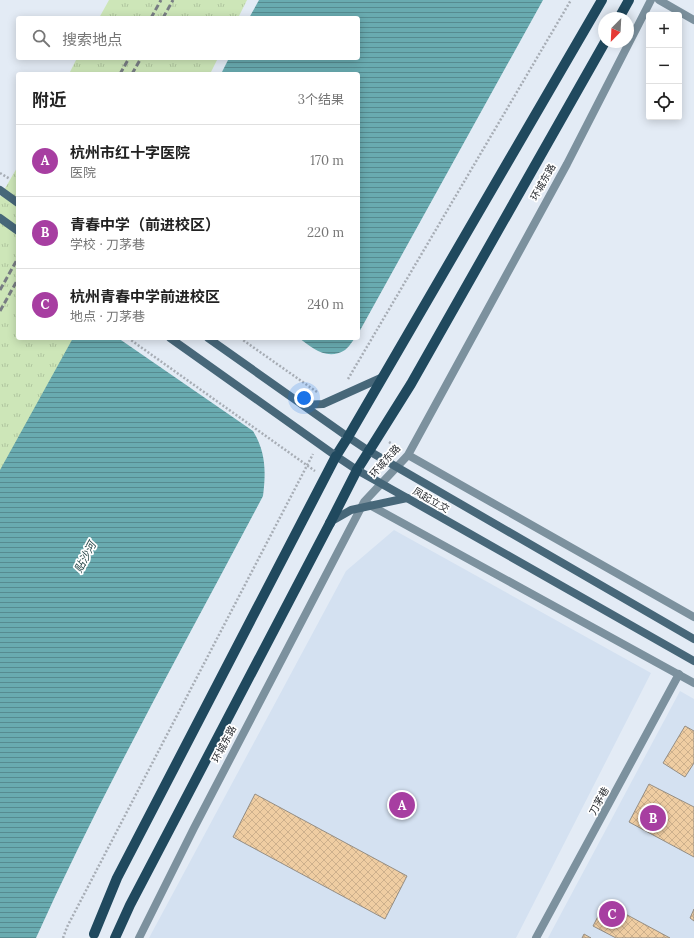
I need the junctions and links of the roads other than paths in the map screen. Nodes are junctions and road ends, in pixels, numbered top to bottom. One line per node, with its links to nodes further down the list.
1 (602, 0): 14 (main road, bridge)
2 (629, 0): 5 (main road)
3 (651, 0): 18 (street, 环城东路)
4 (659, 0): 6 (street)
5 (622, 12)
6 (694, 20)
7 (602, 48): 17 (main road, 环城东路, bridge)
8 (0, 190): 9 (main road)
9 (16, 201)
10 (0, 218): 11 (main road)
11 (16, 230)
12 (173, 340): 19 (main road, 凤起立交, bridge)
13 (211, 340): 15 (main road, 凤起立交, bridge)
14 (383, 377): 15 (main road, bridge); 16 (main road, bridge)
15 (303, 405): 16 (main road, 凤起立交, bridge)
16 (348, 438): 17 (main road, 凤起立交); 19 (main road)
17 (369, 451): 20 (main road, 环城东路); 25 (main road, 凤起立交, bridge)
18 (408, 455): 22 (street, 环城东路); 24 (street)
19 (336, 456): 20 (main road, 凤起立交); 29 (main road, bridge)
20 (358, 470): 21 (main road, 凤起立交, bridge); 23 (main road, 环城东路, bridge)
21 (406, 498): 23 (main road, bridge); 26 (main road, 凤起立交)
22 (364, 502): 27 (street); 31 (street, 环城东路)
23 (330, 523): 30 (main road, 环城东路)
24 (694, 617)
25 (694, 639)
26 (694, 661)
27 (679, 674): 28 (street); 32 (street, 刀茅巷)
28 (694, 683)
29 (93, 936)
30 (116, 938)
31 (139, 938)
32 (536, 938)

